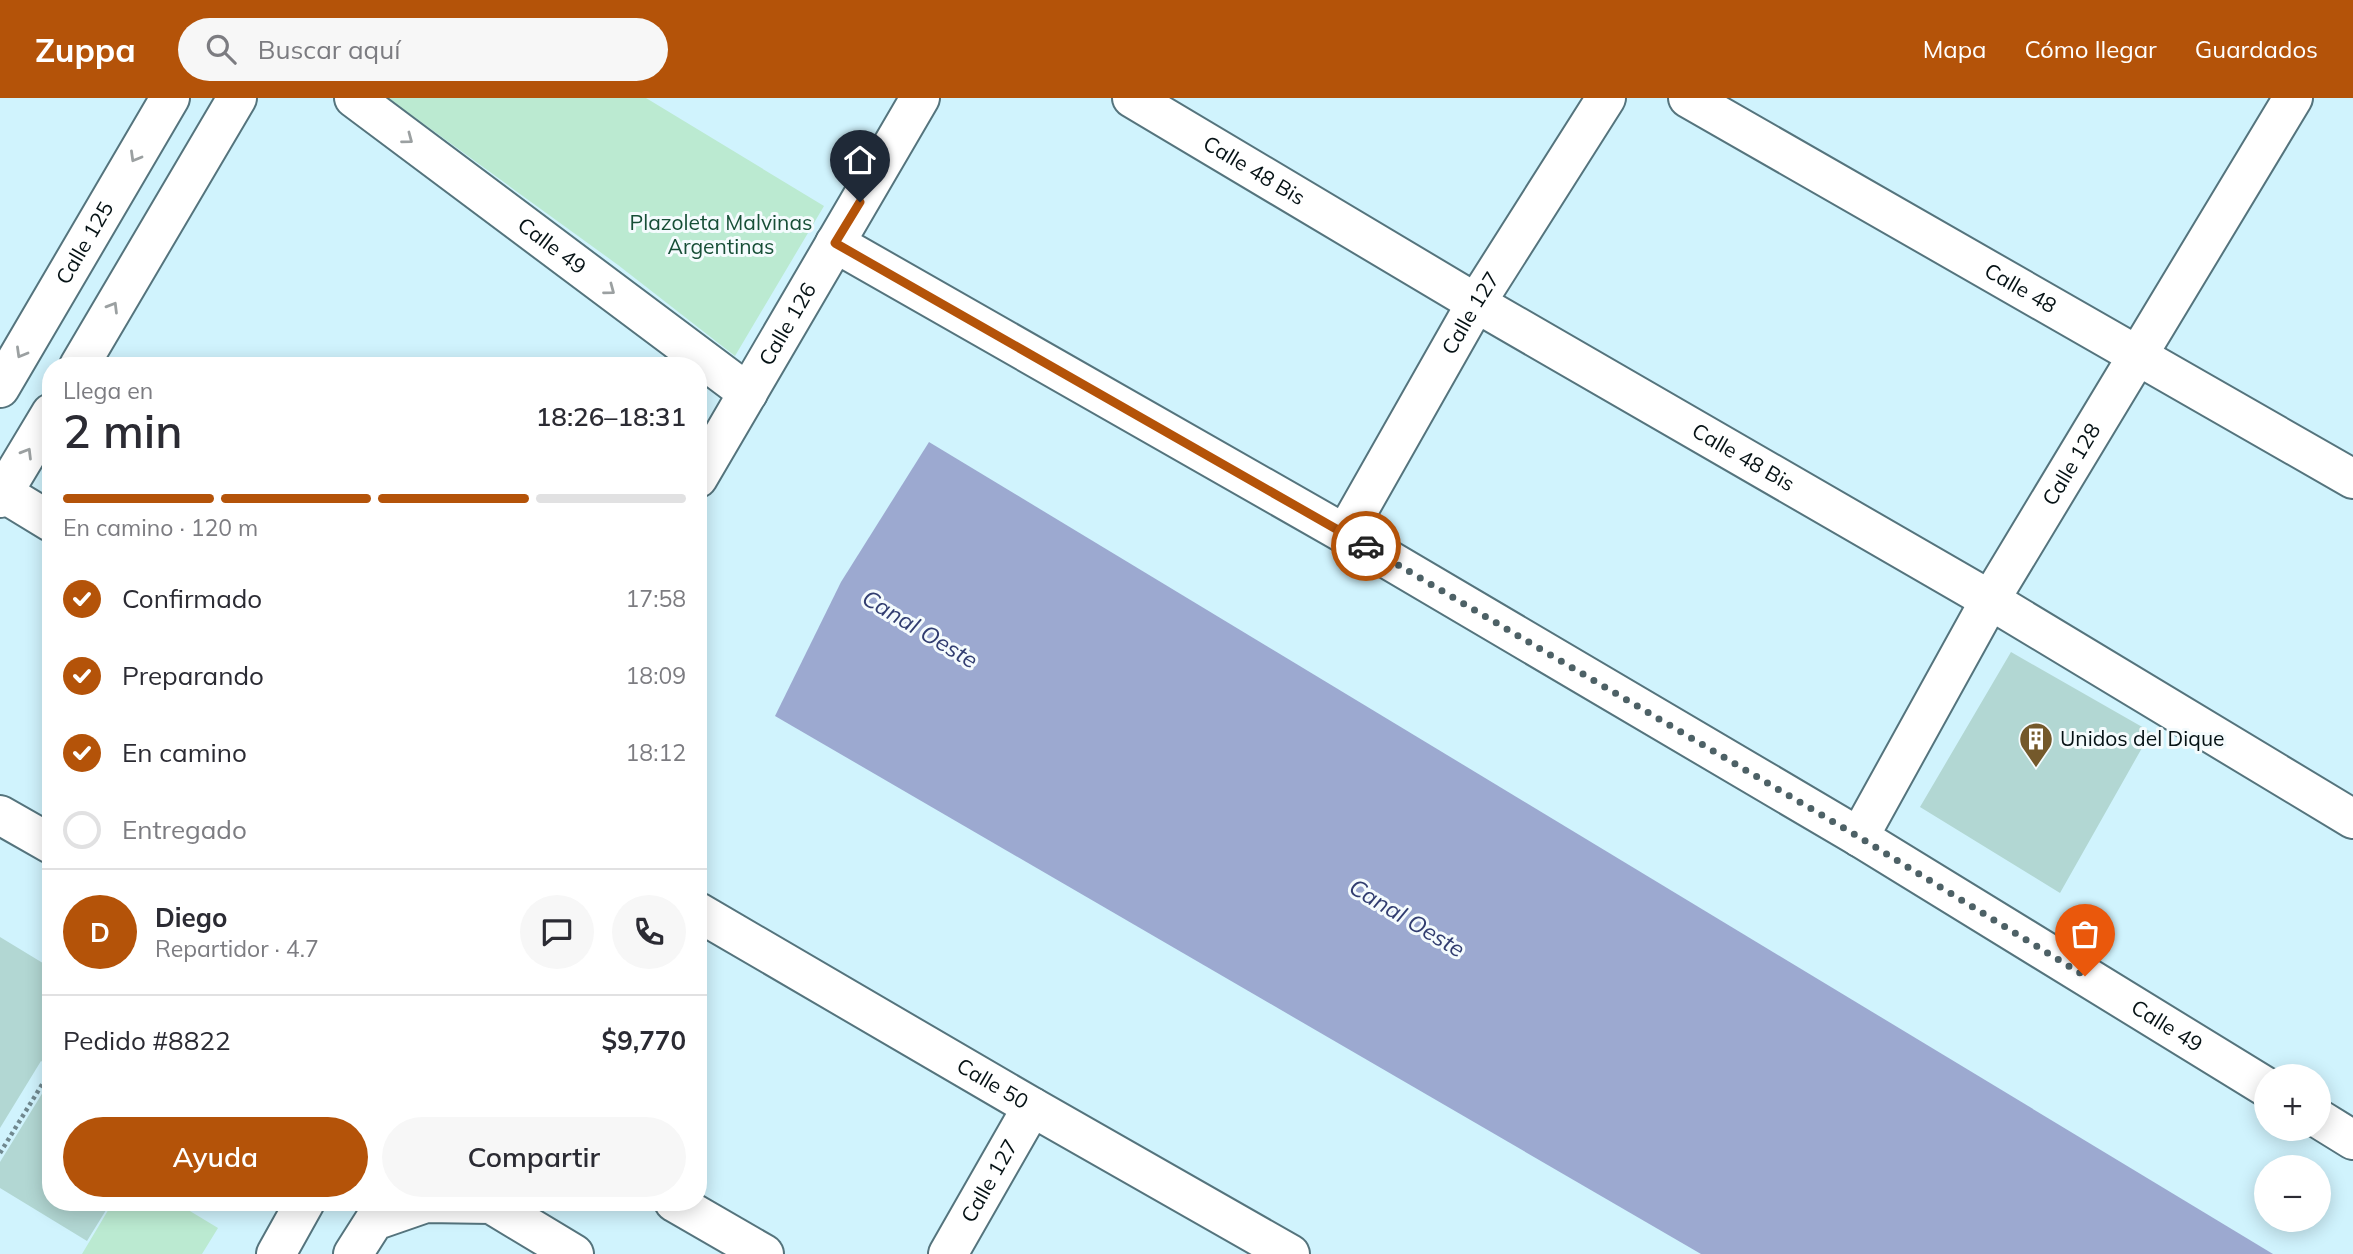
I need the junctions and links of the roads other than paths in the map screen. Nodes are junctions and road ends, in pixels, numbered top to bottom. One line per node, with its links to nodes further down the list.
1 (170, 98): 15 (street, Calle 125, one-way to 15)
2 (237, 98): 11 (street, one-way to 2)
3 (354, 98): 12 (street, Calle 49, one-way to 12)
4 (920, 98): 9 (street, Calle 126)
5 (1132, 98): 10 (street, Calle 48 Bis)
6 (1606, 98): 10 (street, Calle 127)
7 (1688, 98): 13 (street, Calle 48)
8 (2292, 98): 13 (street, Calle 128)
9 (835, 243): 16 (street, Calle 126); 22 (street, Calle 49)
10 (1476, 303): 22 (street, Calle 127); 23 (street, Calle 48 Bis)
11 (84, 357)
12 (700, 357)
13 (2137, 357): 19 (street, Calle 48); 23 (street, Calle 128)
14 (707, 362): 16 (street, Calle 49, one-way to 16)
15 (0, 388)
16 (748, 393): 18 (street, Calle 126)
17 (42, 428): 20 (street, one-way to 17)
18 (707, 463)
19 (2353, 479)
20 (1, 494): 21 (street)
21 (42, 517)
22 (1345, 534): 26 (street, Calle 49)
23 (1990, 600): 25 (street, Calle 48 Bis); 26 (street, Calle 128)
24 (0, 815): 27 (street)
25 (2353, 819)
26 (1859, 837): 29 (street, Calle 49)
27 (42, 839)
28 (707, 917): 30 (street, Calle 50)
29 (2254, 1080)
30 (1032, 1107): 41 (street, Calle 127); 42 (street, Calle 50)
31 (2331, 1126): 32 (street)
32 (2353, 1140)
33 (300, 1211): 37 (street)
34 (403, 1211): 38 (street)
35 (503, 1211): 39 (street)
36 (690, 1211): 40 (street)
37 (276, 1254)
38 (353, 1254)
39 (574, 1254)
40 (764, 1254)
41 (948, 1254)
42 (1290, 1254)

